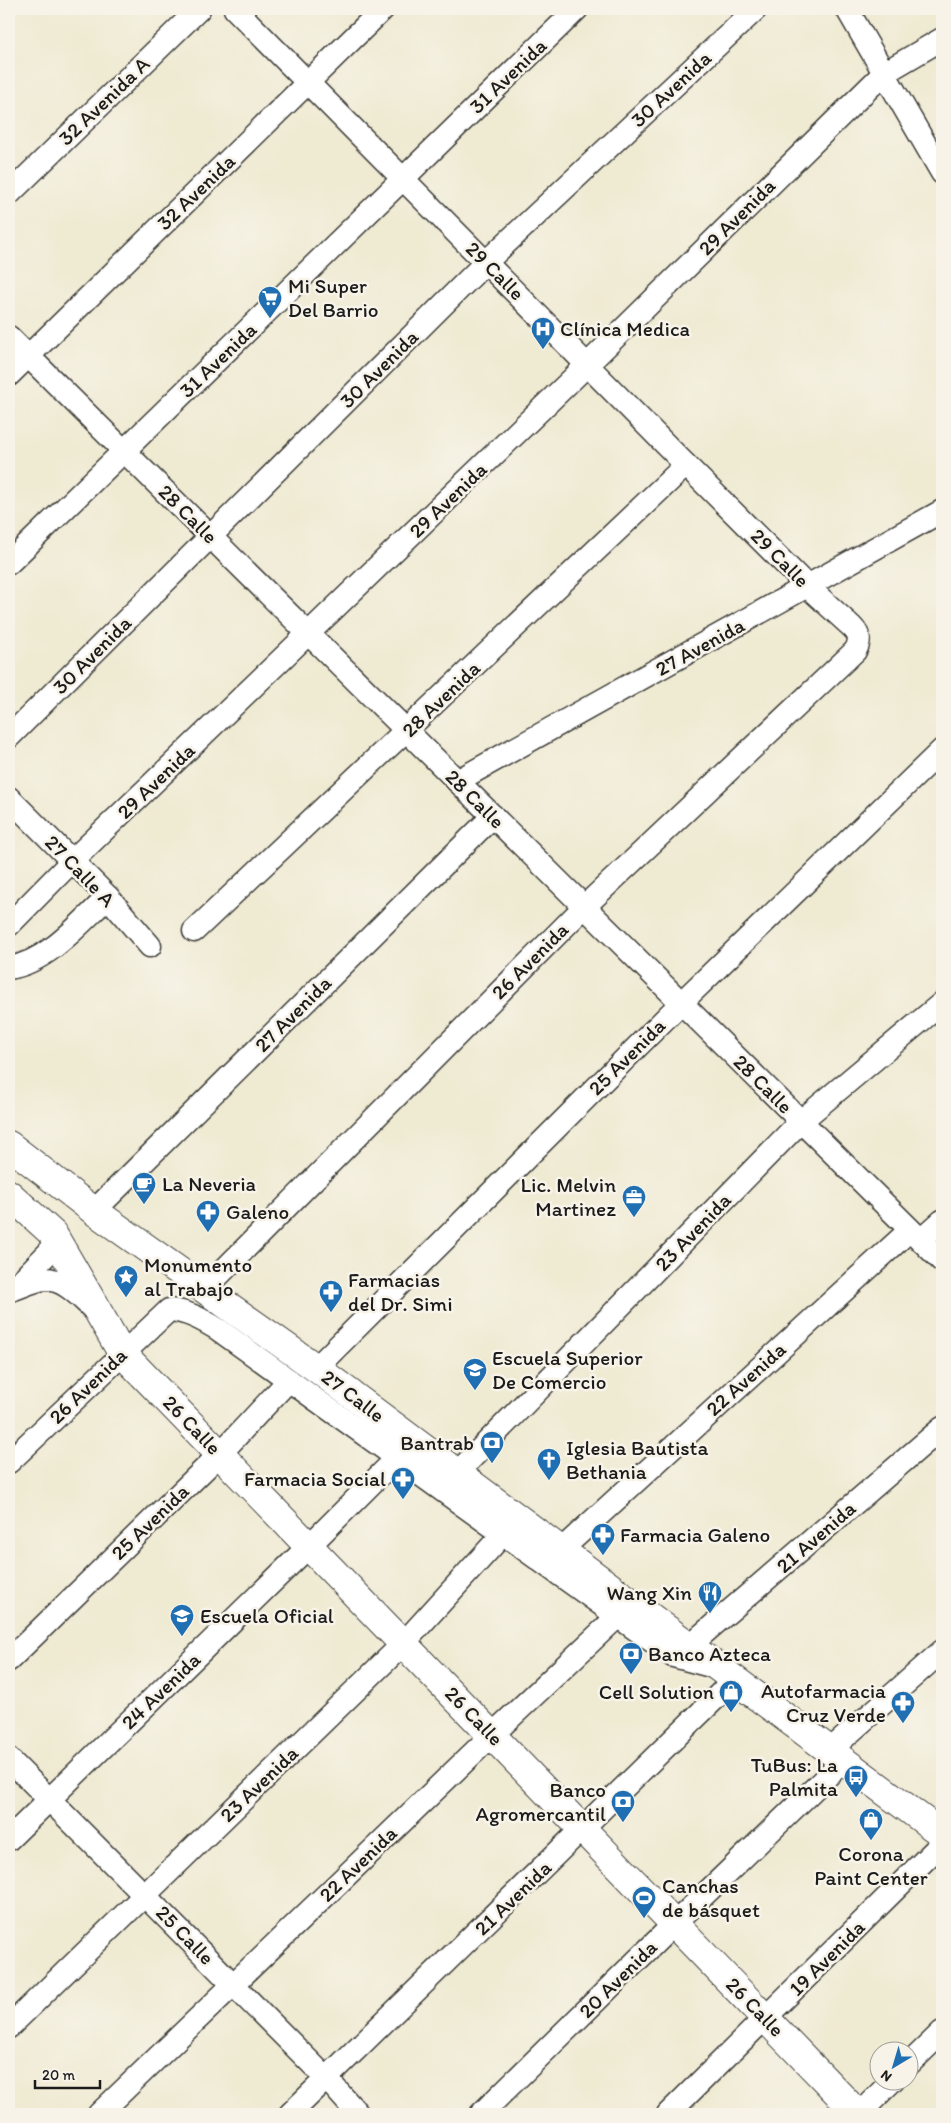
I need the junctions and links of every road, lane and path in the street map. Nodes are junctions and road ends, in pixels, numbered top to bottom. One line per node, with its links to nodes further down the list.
1 (199, 9): 12 (street, 32 Avenida A)
2 (235, 9): 9 (street, 29 Calle)
3 (383, 9): 9 (street, 32 Avenida)
4 (577, 9): 11 (street, 31 Avenida)
5 (756, 9): 13 (street, 30 Avenida)
6 (847, 9): 8 (street)
7 (942, 39): 8 (street)
8 (890, 69): 10 (street); 16 (street, 29 Avenida)
9 (308, 82): 11 (street, 29 Calle); 15 (street, 32 Avenida)
10 (939, 159)
11 (403, 178): 13 (street, 29 Calle); 18 (street, 31 Avenida)
12 (9, 194)
13 (486, 262): 16 (street, 29 Calle); 21 (street, 30 Avenida)
14 (9, 337): 15 (street, 28 Calle)
15 (28, 356): 17 (street, 32 Avenida); 18 (street, 28 Calle)
16 (587, 365): 19 (street, 29 Calle); 24 (street, 29 Avenida)
17 (9, 375)
18 (124, 452): 21 (street, 28 Calle); 22 (street, 31 Avenida)
19 (686, 465): 23 (street, 29 Calle); 26 (street, 28 Avenida)
20 (942, 511): 23 (street, 27 Avenida)
21 (210, 537): 24 (street, 28 Calle); 27 (street, 30 Avenida)
22 (9, 563)
23 (808, 587): 25 (street, 29 Calle); 29 (street, 27 Avenida)
24 (309, 635): 26 (street, 28 Calle); 32 (street, 29 Avenida)
25 (860, 639): 34 (street, 26 Avenida)
26 (407, 731): 29 (street, 28 Calle); 36 (street, 28 Avenida)
27 (9, 737)
28 (942, 750): 39 (street, 25 Avenida)
29 (457, 781): 31 (street, 28 Calle)
30 (9, 798): 32 (street, 27 Calle A)
31 (493, 816): 34 (street, 28 Calle); 44 (street, 27 Avenida)
32 (72, 861): 33 (street, 27 Calle A); 35 (street, 29 Avenida)
33 (108, 897): 37 (street, 27 Calle A); 38 (street)
34 (584, 907): 39 (street, 28 Calle); 49 (street, 26 Avenida)
35 (9, 925)
36 (194, 931)
37 (150, 946)
38 (9, 968)
39 (681, 1003): 41 (street, 28 Calle); 54 (street, 25 Avenida)
40 (942, 1003): 41 (street, 23 Avenida)
41 (801, 1121): 47 (street, 28 Calle); 60 (street, 23 Avenida)
42 (9, 1145): 44 (main road, 27 Calle)
43 (9, 1194): 46 (main road)
44 (94, 1211): 49 (main road, 27 Calle)
45 (942, 1220): 47 (street, 22 Avenida)
46 (53, 1234): 50 (street); 52 (main road)
47 (915, 1234): 48 (street, 28 Calle); 63 (street, 22 Avenida)
48 (942, 1261)
49 (204, 1290): 54 (main road, 27 Calle)
50 (10, 1291): 52 (street)
51 (169, 1310): 53 (street, 26 Avenida); 55 (street, 27 Calle)
52 (96, 1312): 53 (main road, 26 Calle)
53 (122, 1353): 57 (main road, 26 Calle); 59 (street, 26 Avenida)
54 (316, 1368): 60 (main road, 27 Calle)
55 (289, 1380): 57 (street, 25 Avenida); 58 (street, 27 Calle)
56 (942, 1428): 66 (street, 21 Avenida)
57 (220, 1454): 62 (main road, 26 Calle); 68 (street, 25 Avenida)
58 (397, 1458): 61 (street, 27 Calle); 62 (street, 24 Avenida)
59 (9, 1462)
60 (457, 1474): 63 (main road, 27 Calle)
61 (503, 1534): 64 (street, 27 Calle); 65 (street, 23 Avenida)
62 (309, 1546): 65 (main road, 26 Calle); 73 (street, 24 Avenida)
63 (561, 1550): 66 (main road, 27 Calle)
64 (618, 1616): 69 (street, 27 Calle); 70 (street, 22 Avenida)
65 (404, 1644): 70 (main road, 26 Calle); 78 (street, 23 Avenida)
66 (689, 1646): 69 (main road, 27 Calle)
67 (942, 1651): 71 (street, 20 Avenida)
68 (9, 1660)
69 (726, 1674): 71 (main road, 27 Calle); 74 (street, 21 Avenida)
70 (493, 1734): 74 (main road, 26 Calle); 80 (street, 22 Avenida)
71 (836, 1756): 75 (main road, 27 Calle); 79 (street, 20 Avenida)
72 (9, 1759): 73 (street, 25 Calle)
73 (50, 1799): 76 (street, 24 Avenida); 78 (street, 25 Calle)
74 (583, 1830): 79 (main road, 26 Calle); 85 (street, 21 Avenida)
75 (942, 1834)
76 (9, 1839)
77 (942, 1843): 81 (street, 19 Avenida)
78 (145, 1895): 80 (street, 25 Calle); 82 (street, 23 Avenida)
79 (674, 1924): 81 (main road, 26 Calle); 90 (street, 20 Avenida)
80 (233, 1984): 85 (street, 25 Calle); 87 (street, 22 Avenida)
81 (766, 2018): 91 (street, 19 Avenida); 92 (main road, 26 Calle)
82 (9, 2027)
83 (942, 2032): 84 (street)
84 (918, 2055)
85 (327, 2079): 88 (street, 21 Avenida); 89 (street, 25 Calle)
86 (883, 2090): 92 (street)
87 (100, 2114)
88 (290, 2114)
89 (358, 2114)
90 (481, 2114)
91 (668, 2114)
92 (858, 2114)

